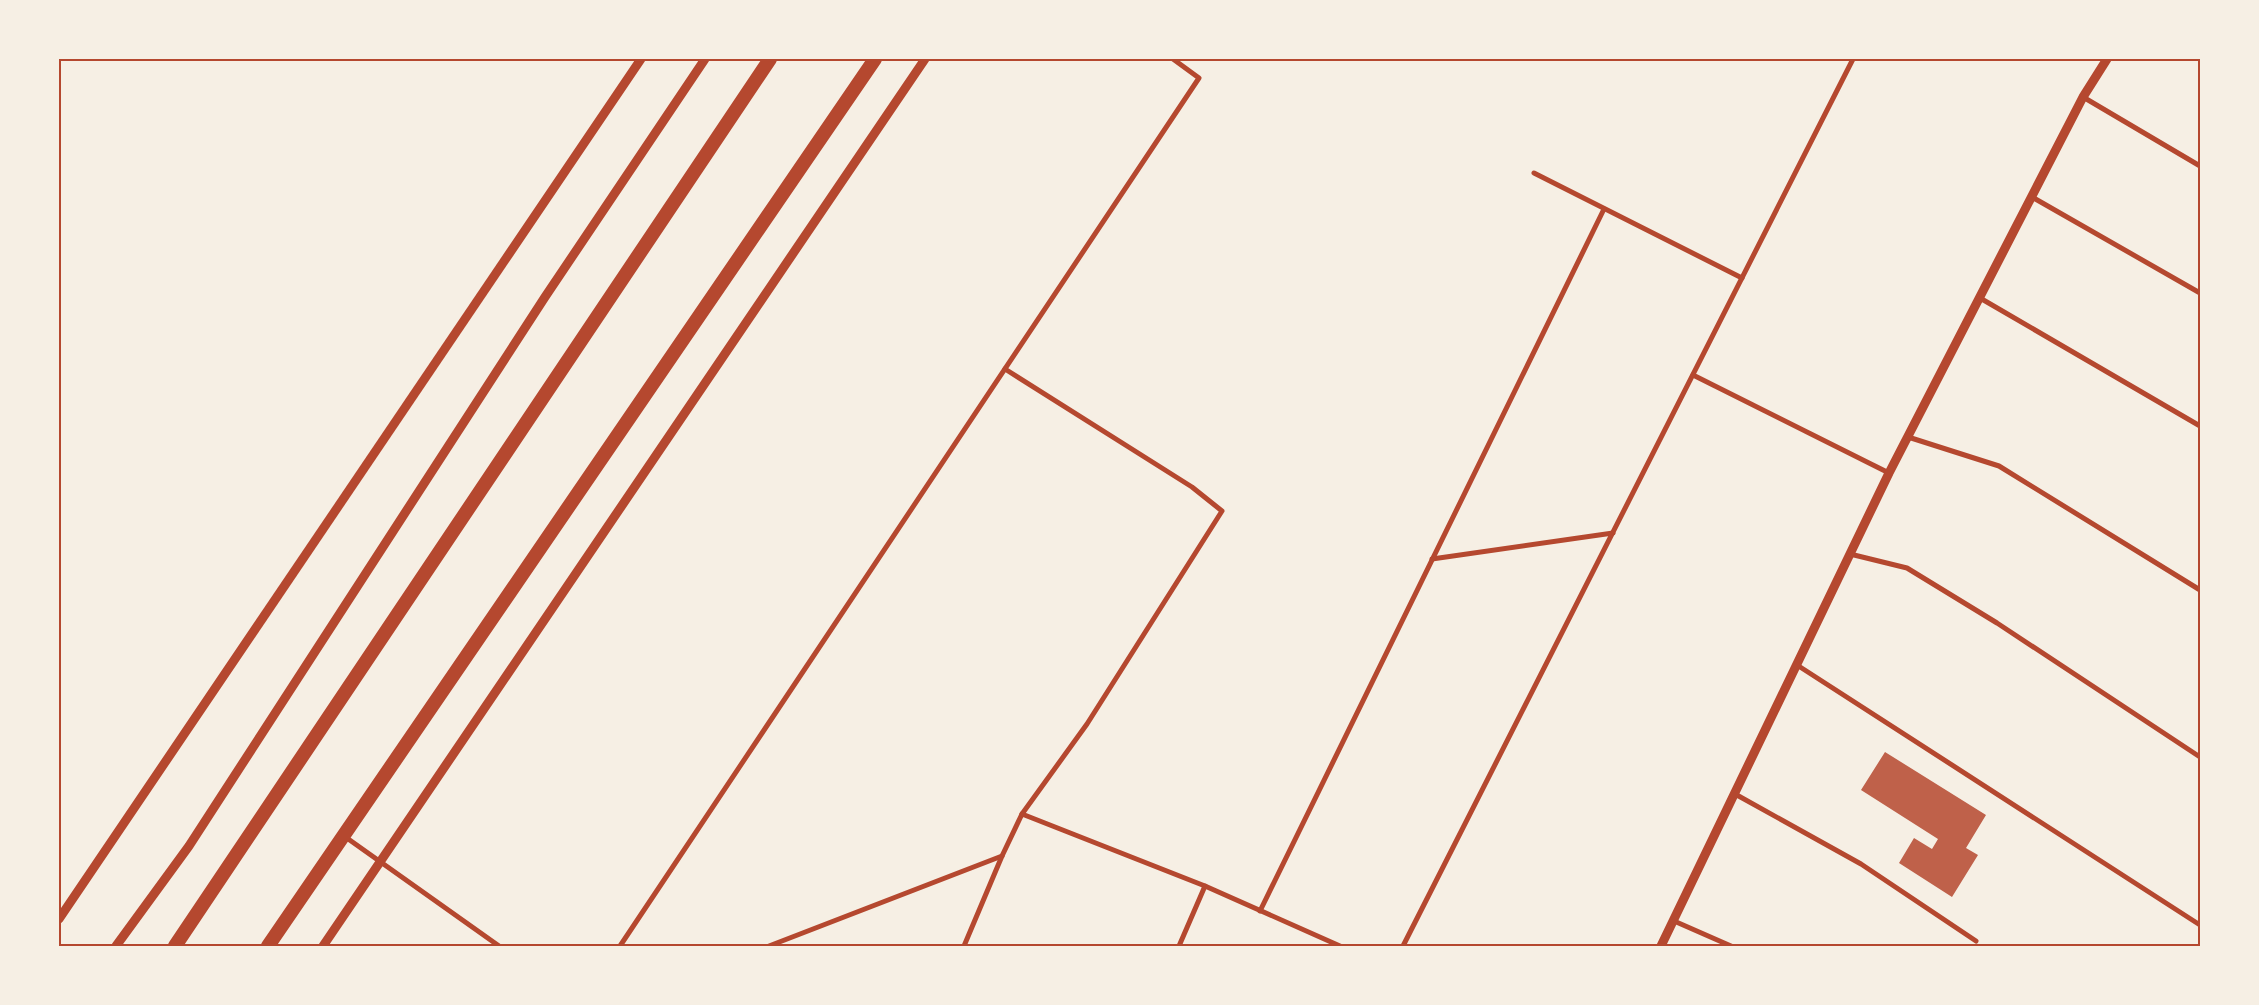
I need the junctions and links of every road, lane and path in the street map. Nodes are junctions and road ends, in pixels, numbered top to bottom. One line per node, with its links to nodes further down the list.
1 (641, 59): 35 (street)
2 (705, 59): 39 (street)
3 (770, 59): 40 (highway)
4 (875, 59): 30 (highway)
5 (925, 59): 32 (street)
6 (1173, 59): 17 (street)
7 (1853, 59): 14 (street)
8 (2107, 59): 9 (street)
9 (2083, 97): 10 (street); 12 (street)
10 (2200, 166)
11 (1534, 173): 13 (street)
12 (2032, 197): 15 (street); 16 (street)
13 (1604, 209): 14 (street); 24 (street)
14 (1742, 278): 18 (street)
15 (2200, 293)
16 (1980, 298): 19 (street); 20 (street)
17 (1005, 369): 29 (street); 44 (street)
18 (1693, 375): 21 (street); 22 (street)
19 (2200, 426)
20 (1908, 437): 21 (street); 25 (street)
21 (1890, 472): 23 (street)
22 (1612, 533): 24 (street); 49 (street)
23 (1850, 554): 26 (street); 27 (street)
24 (1432, 559): 34 (street)
25 (2200, 590)
26 (1797, 665): 28 (street); 37 (street)
27 (2200, 757)
28 (1735, 794): 36 (street); 38 (street)
29 (1022, 814): 31 (street); 33 (street)
30 (343, 836): 32 (street); 41 (highway)
31 (1002, 856): 45 (street); 46 (street)
32 (380, 862): 42 (street); 43 (street)
33 (1205, 886): 34 (street); 47 (street)
34 (1260, 911): 48 (street)
35 (59, 919)
36 (1674, 921): 50 (street); 51 (street)
37 (2200, 925)
38 (1976, 941)
39 (116, 946)
40 (175, 946)
41 (268, 946)
42 (323, 946)
43 (499, 946)
44 (620, 946)
45 (769, 946)
46 (964, 946)
47 (1180, 946)
48 (1340, 946)
49 (1403, 946)
50 (1661, 946)
51 (1731, 946)

